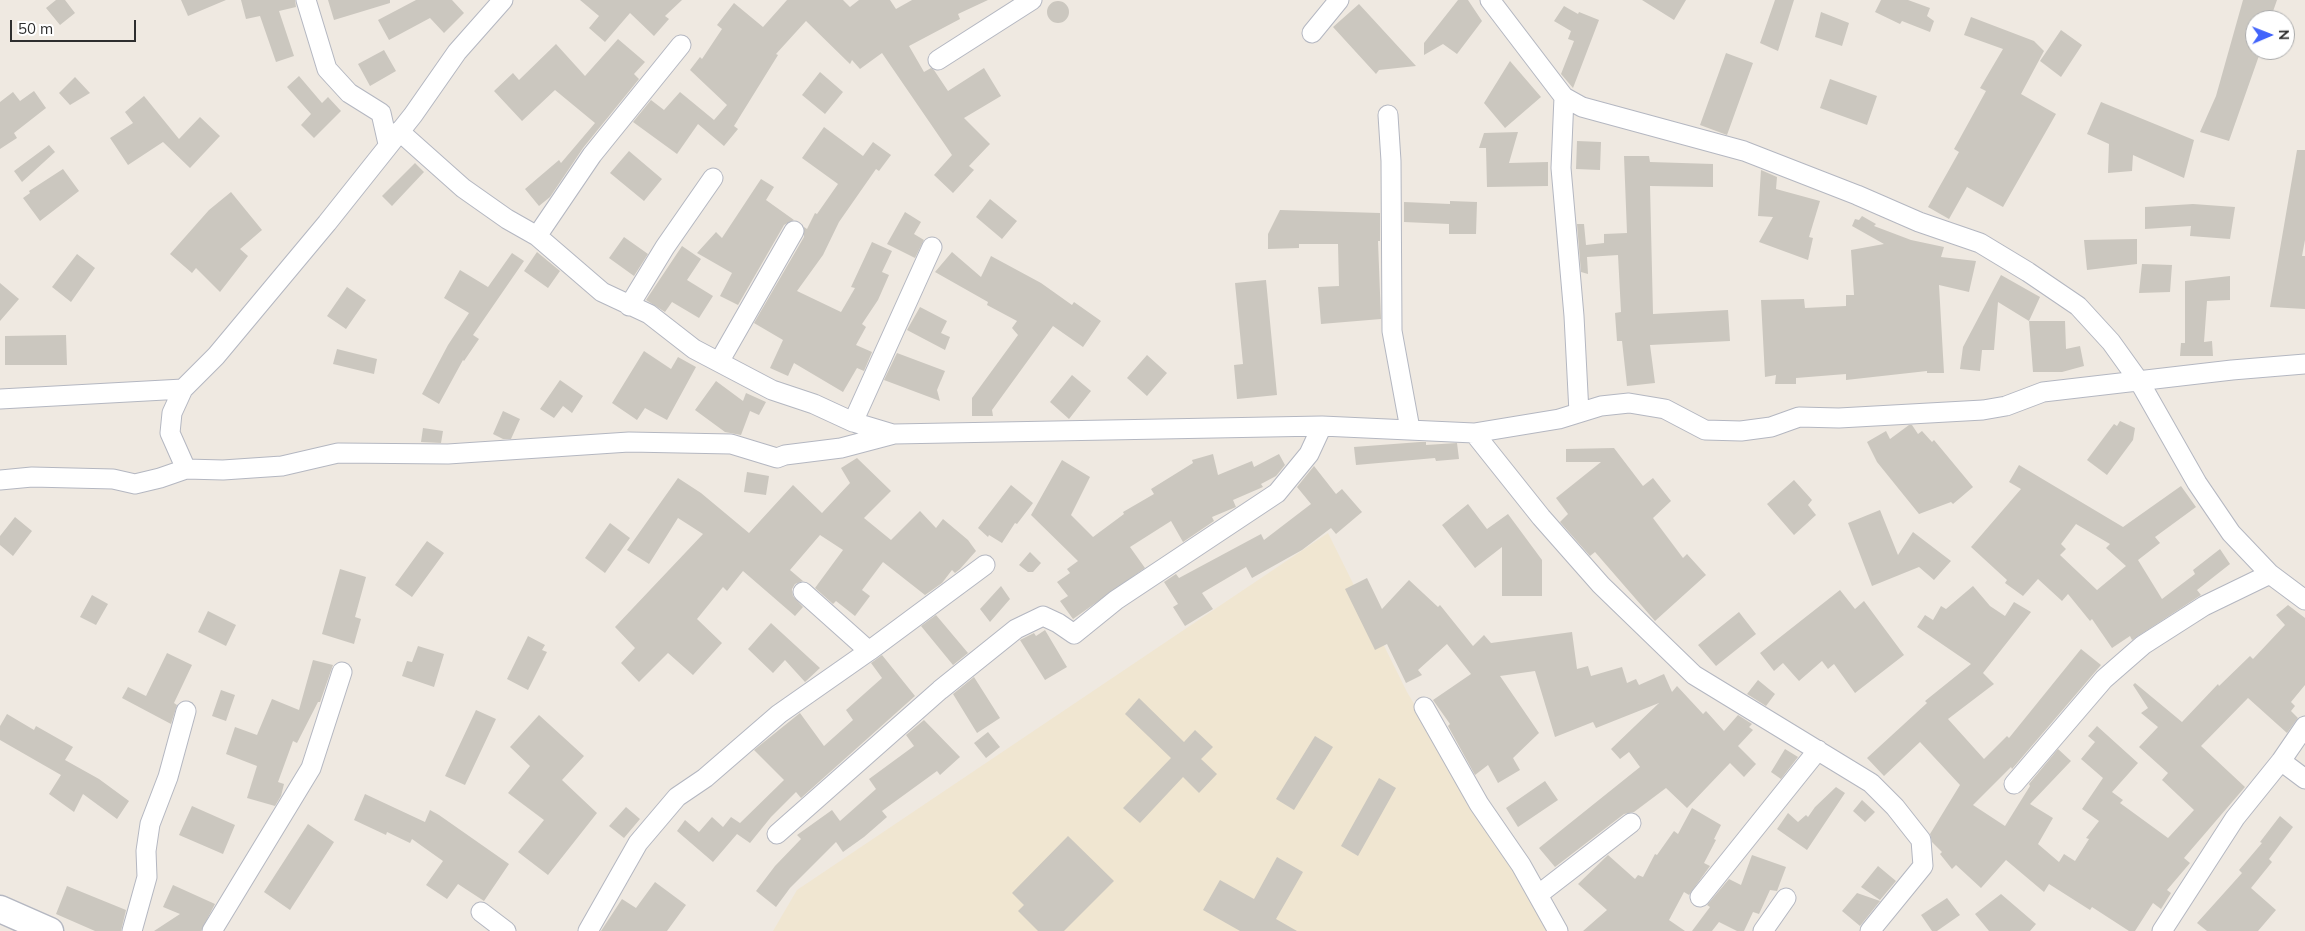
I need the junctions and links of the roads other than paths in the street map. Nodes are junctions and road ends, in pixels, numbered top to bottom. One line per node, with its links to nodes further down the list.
1 (306, 0): 11 (street)
2 (503, 0): 11 (street)
3 (1032, 0): 8 (street)
4 (1339, 0): 6 (street)
5 (1490, 0): 9 (street)
6 (1312, 33)
7 (681, 46): 14 (street)
8 (938, 60)
9 (1564, 97): 19 (street); 22 (street)
10 (1388, 115): 25 (street)
11 (393, 138): 14 (street); 20 (street)
12 (713, 178): 16 (street)
13 (794, 232): 17 (street)
14 (537, 236): 16 (street)
15 (932, 246): 23 (street)
16 (629, 306): 17 (street)
17 (719, 362): 23 (street)
18 (2305, 364): 19 (street)
19 (2139, 381): 22 (street); 31 (street)
20 (183, 389): 21 (street); 28 (street)
21 (0, 399)
22 (1579, 413): 26 (street)
23 (853, 422): 27 (street)
24 (1322, 426): 25 (street); 27 (street); 44 (street)
25 (1410, 429): 26 (street)
26 (1474, 433): 39 (street)
27 (894, 434): 28 (street)
28 (186, 469): 29 (street)
29 (0, 480)
30 (985, 565): 34 (street)
31 (2270, 574): 33 (street); 42 (street)
32 (804, 592): 34 (street)
33 (2305, 600)
34 (869, 651): 54 (street)
35 (342, 672): 52 (street)
36 (1424, 707): 47 (street)
37 (186, 711): 51 (street)
38 (2305, 726): 40 (street)
39 (1818, 750): 45 (street); 57 (street)
40 (2281, 761): 41 (street); 58 (street)
41 (2305, 779)
42 (2014, 784)
43 (1631, 823): 47 (street)
44 (777, 834)
45 (1700, 897)
46 (1786, 898): 56 (street)
47 (1540, 900): 55 (street)
48 (0, 909): 50 (main road)
49 (480, 912): 53 (street)
50 (50, 931)
51 (132, 931)
52 (212, 931)
53 (506, 931)
54 (588, 931)
55 (1558, 931)
56 (1762, 931)
57 (1870, 931)
58 (2162, 931)

